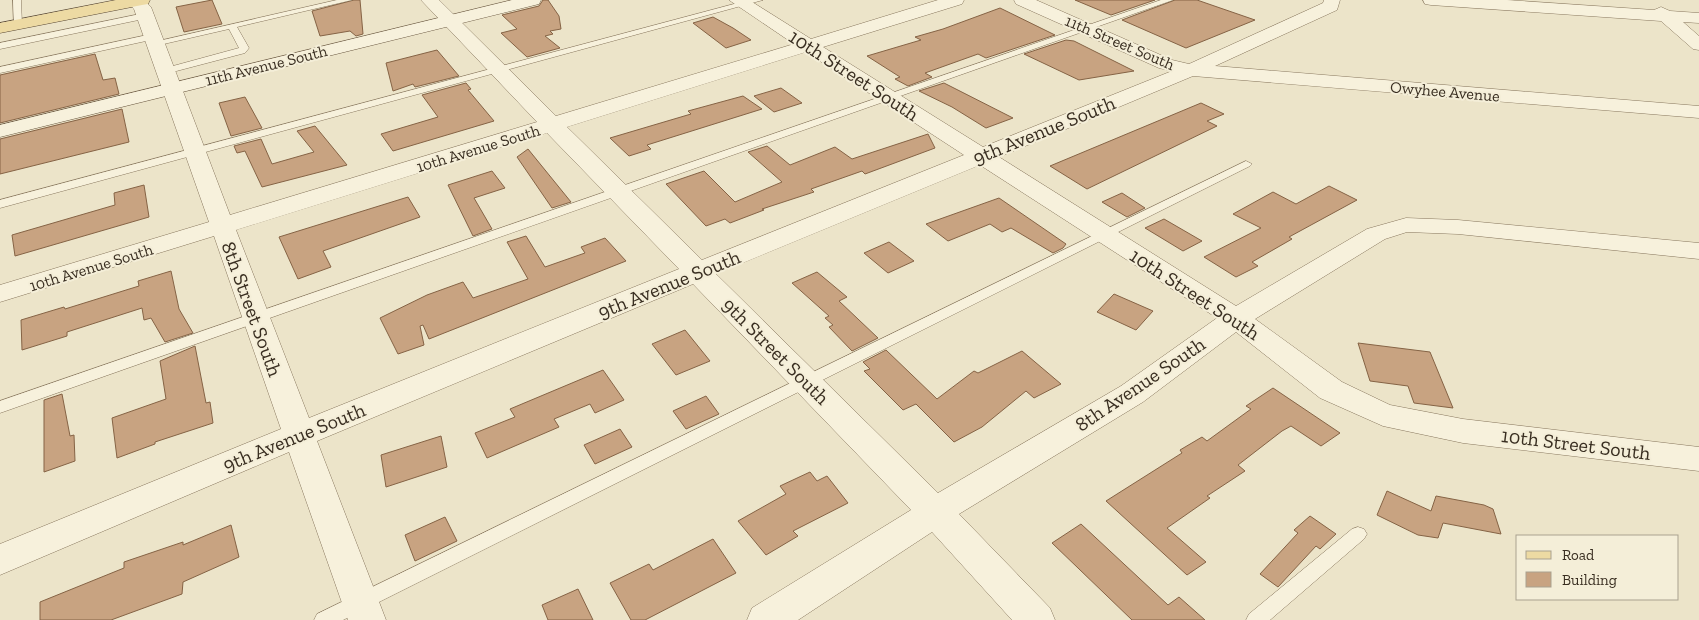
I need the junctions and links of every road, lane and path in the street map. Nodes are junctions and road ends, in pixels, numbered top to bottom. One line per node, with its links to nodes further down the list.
1 (17, 0): 18 (lane)
2 (348, 0): 16 (lane)
3 (429, 0): 15 (street, 9th Street South)
4 (533, 0): 15 (street, 11th Avenue South)
5 (956, 0): 20 (street, 10th Avenue South)
6 (1022, 0): 19 (street, 11th Street South)
7 (1169, 0): 19 (lane)
8 (1332, 0): 25 (street, 9th Avenue South)
9 (1431, 0): 13 (street)
10 (1646, 0): 13 (street)
11 (747, 1): 20 (street, 10th Street South); 24 (lane)
12 (144, 16): 16 (lane); 18 (main road); 23 (lane); 26 (street, 8th Street South)
13 (1665, 16): 14 (street); 21 (street)
14 (1699, 18)
15 (448, 21): 24 (street, 9th Street South); 26 (street, 11th Avenue South)
16 (232, 26): 26 (lane)
17 (0, 28): 18 (main road)
18 (27, 29): 22 (lane)
19 (1086, 29): 25 (street, 11th Street South); 27 (lane)
20 (809, 44): 27 (street, 10th Street South); 29 (street, 10th Avenue South)
21 (1699, 45)
22 (0, 46)
23 (0, 70)
24 (497, 70): 29 (street, 9th Street South); 31 (lane)
25 (1192, 70): 28 (street, Owyhee Avenue); 32 (street, 9th Avenue South)
26 (169, 80): 30 (street, 11th Avenue South); 31 (street, 8th Street South)
27 (890, 97): 32 (street, 10th Street South); 34 (lane)
28 (1699, 112)
29 (552, 126): 34 (street, 9th Street South); 36 (street, 10th Avenue South)
30 (0, 131)
31 (195, 151): 35 (lane); 36 (street, 8th Street South)
32 (980, 156): 37 (street, 10th Street South); 39 (street, 9th Avenue South)
33 (1246, 164): 37 (lane)
34 (618, 192): 39 (street, 9th Street South); 41 (lane)
35 (0, 204)
36 (223, 227): 40 (street, 10th Avenue South); 41 (street, 8th Street South)
37 (1104, 234): 42 (street, 10th Street South); 43 (lane)
38 (1699, 251): 42 (street, 8th Avenue South)
39 (698, 272): 43 (street, 9th Street South); 45 (street, 9th Avenue South)
40 (0, 294)
41 (256, 318): 44 (lane); 45 (street, 8th Street South)
42 (1236, 318): 46 (street, 10th Street South); 47 (street, 8th Avenue South)
43 (806, 382): 47 (street, 9th Street South); 50 (lane)
44 (0, 407)
45 (299, 434): 49 (street, 9th Avenue South); 50 (street, 8th Street South)
46 (1699, 459)
47 (935, 512): 52 (street, 8th Avenue South); 53 (street, 9th Street South)
48 (1358, 534): 54 (lane)
49 (0, 560)
50 (364, 611): 51 (lane)
51 (324, 620)
52 (766, 620)
53 (1036, 620)
54 (1256, 620)

